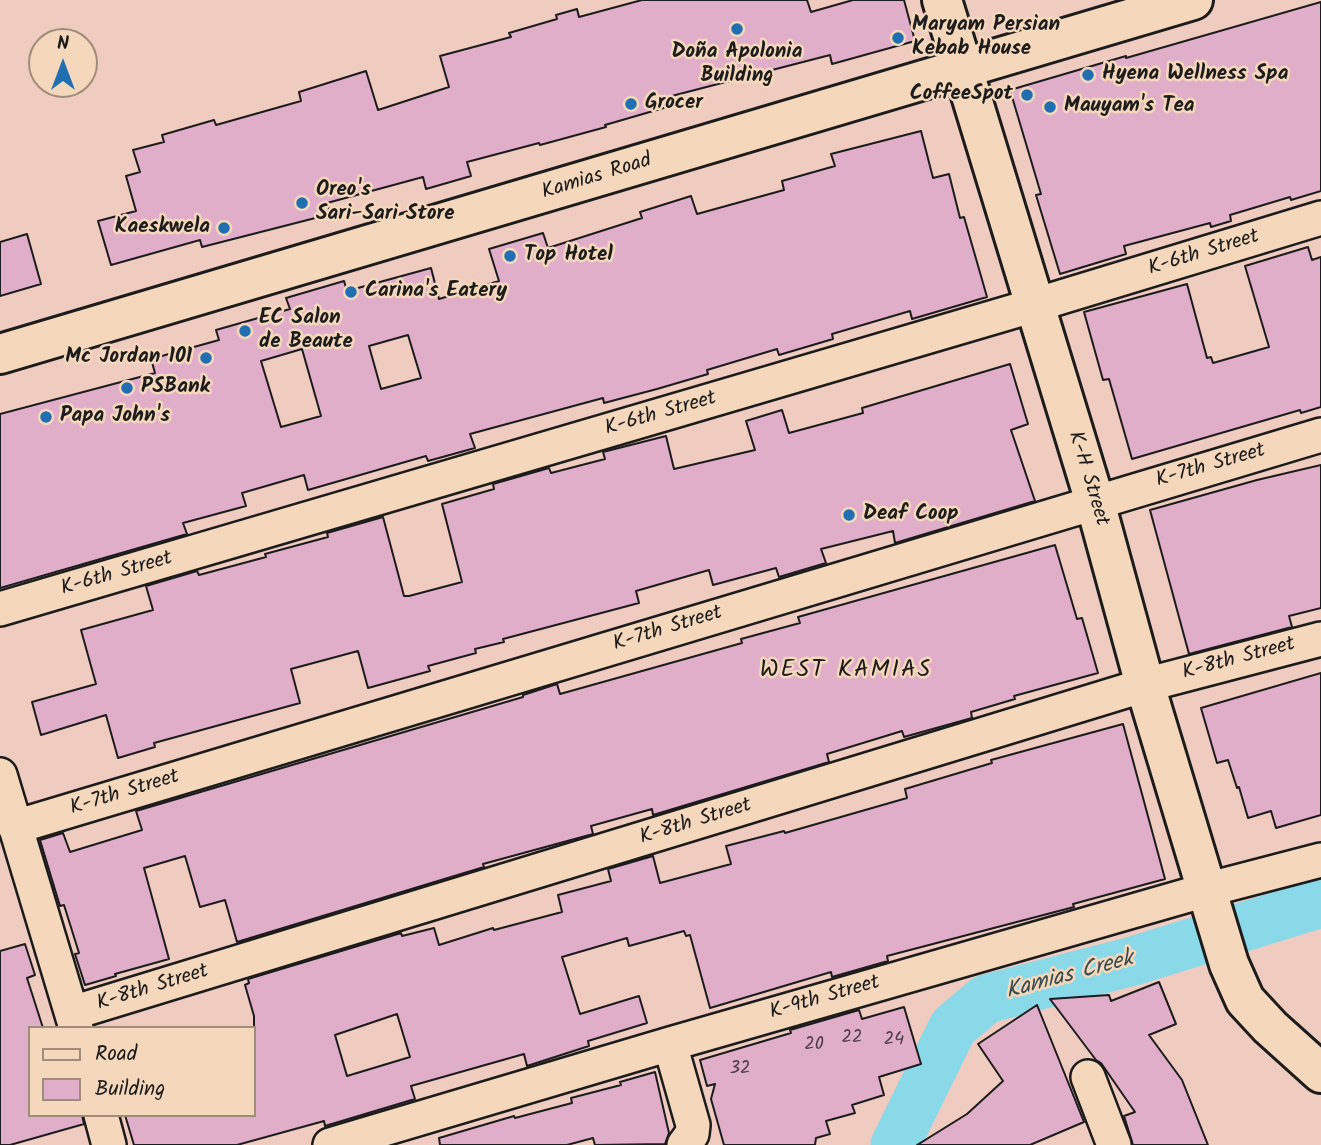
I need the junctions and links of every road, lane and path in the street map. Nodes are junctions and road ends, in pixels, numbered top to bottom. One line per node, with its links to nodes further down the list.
1 (942, 0): 3 (main road, K-H Street)
2 (1193, 0): 3 (main road, Kamias Road)
3 (963, 69): 5 (main road, K-H Street); 6 (main road, Kamias Road)
4 (1321, 218): 5 (street, K-6th Street)
5 (1035, 305): 8 (main road, K-H Street); 9 (street, K-6th Street)
6 (0, 354)
7 (1321, 435): 8 (street, K-7th Street)
8 (1095, 502): 11 (main road, K-H Street); 13 (street, K-7th Street)
9 (0, 609)
10 (1321, 639): 11 (street, K-8th Street)
11 (1145, 685): 15 (main road, K-H Street); 16 (street, K-8th Street)
12 (0, 775): 13 (street)
13 (15, 827): 16 (street)
14 (1321, 860): 15 (street, K-9th Street)
15 (1209, 899): 17 (street, K-9th Street); 18 (main road, K-H Street)
16 (74, 1021)
17 (670, 1044): 22 (street, K-9th Street); 23 (street)
18 (1321, 1073)
19 (1088, 1077): 24 (street)
20 (102, 1117): 21 (street)
21 (109, 1145)
22 (330, 1145)
23 (684, 1145)
24 (1114, 1145)

